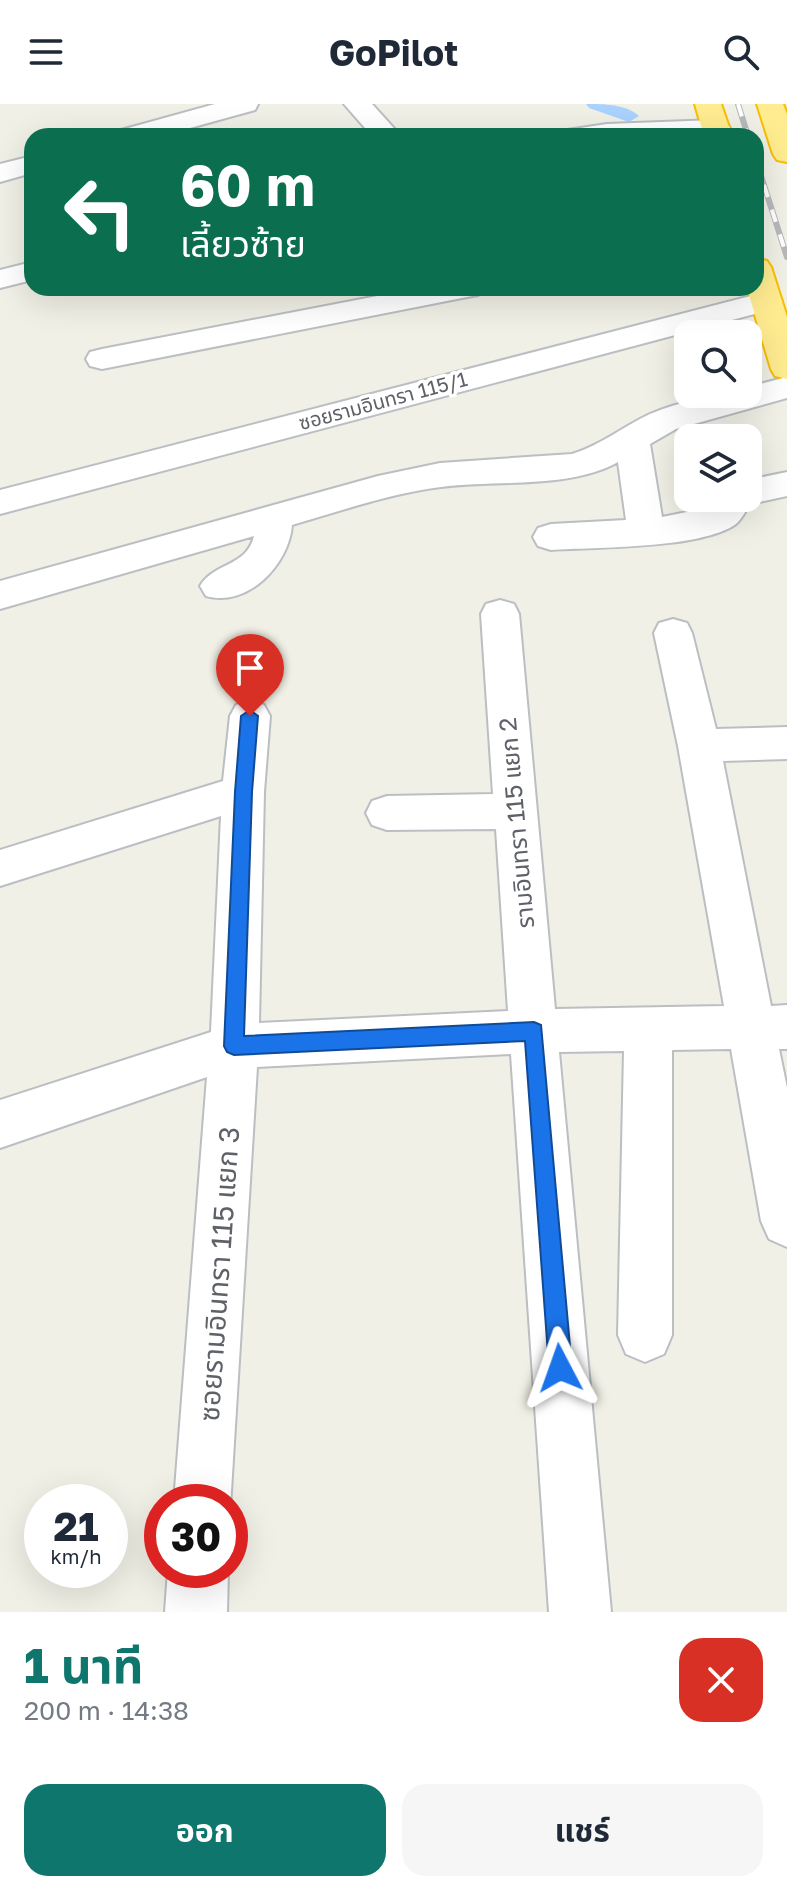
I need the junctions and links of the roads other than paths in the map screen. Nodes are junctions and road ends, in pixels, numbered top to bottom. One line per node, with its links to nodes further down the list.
1 (245, 104): 5 (street)
2 (357, 104): 6 (street)
3 (770, 104): 8 (highway)
4 (714, 123): 7 (street)
5 (160, 128)
6 (380, 128)
7 (655, 128)
8 (785, 140)
9 (24, 166): 10 (street)
10 (0, 173)
11 (24, 273): 12 (street)
12 (0, 279)
13 (764, 294): 16 (highway)
14 (426, 296): 18 (street)
15 (701, 296): 17 (street)
16 (766, 301): 17 (street, ซอยรามอินทรา 115/1); 19 (highway)
17 (729, 309): 25 (street, ซอยรามอินทรา 115/1)
18 (102, 359)
19 (787, 369)
20 (787, 387): 21 (street)
21 (713, 423): 22 (street)
22 (632, 440): 27 (street); 28 (street)
23 (787, 484): 24 (street)
24 (762, 489)
25 (0, 502)
26 (728, 512): 28 (street)
27 (274, 518): 30 (street); 31 (street)
28 (646, 531): 29 (street)
29 (551, 537)
30 (219, 586)
31 (0, 595)
32 (500, 614): 38 (street, รามอินทรา 115 แยก 2)
33 (673, 633): 36 (street)
34 (250, 716): 37 (street, ซอยรามอินทรา 115 แยก 3)
35 (787, 743): 36 (street)
36 (699, 746): 41 (street)
37 (243, 792): 40 (street); 44 (street, ซอยรามอินทรา 115 แยก 3)
38 (516, 811): 39 (street); 43 (street, รามอินทรา 115 แยก 2)
39 (387, 813)
40 (0, 868)
41 (769, 1028): 42 (street); 46 (street)
42 (649, 1030): 43 (street); 47 (street)
43 (534, 1031): 44 (street); 51 (street, รามอินทรา 115 แยก 2)
44 (234, 1046): 45 (street); 48 (street, ซอยรามอินทรา 115 แยก 3)
45 (0, 1124)
46 (787, 1221)
47 (645, 1335)
48 (204, 1484)
49 (197, 1588): 50 (street)
50 (196, 1612)
51 (580, 1612)

